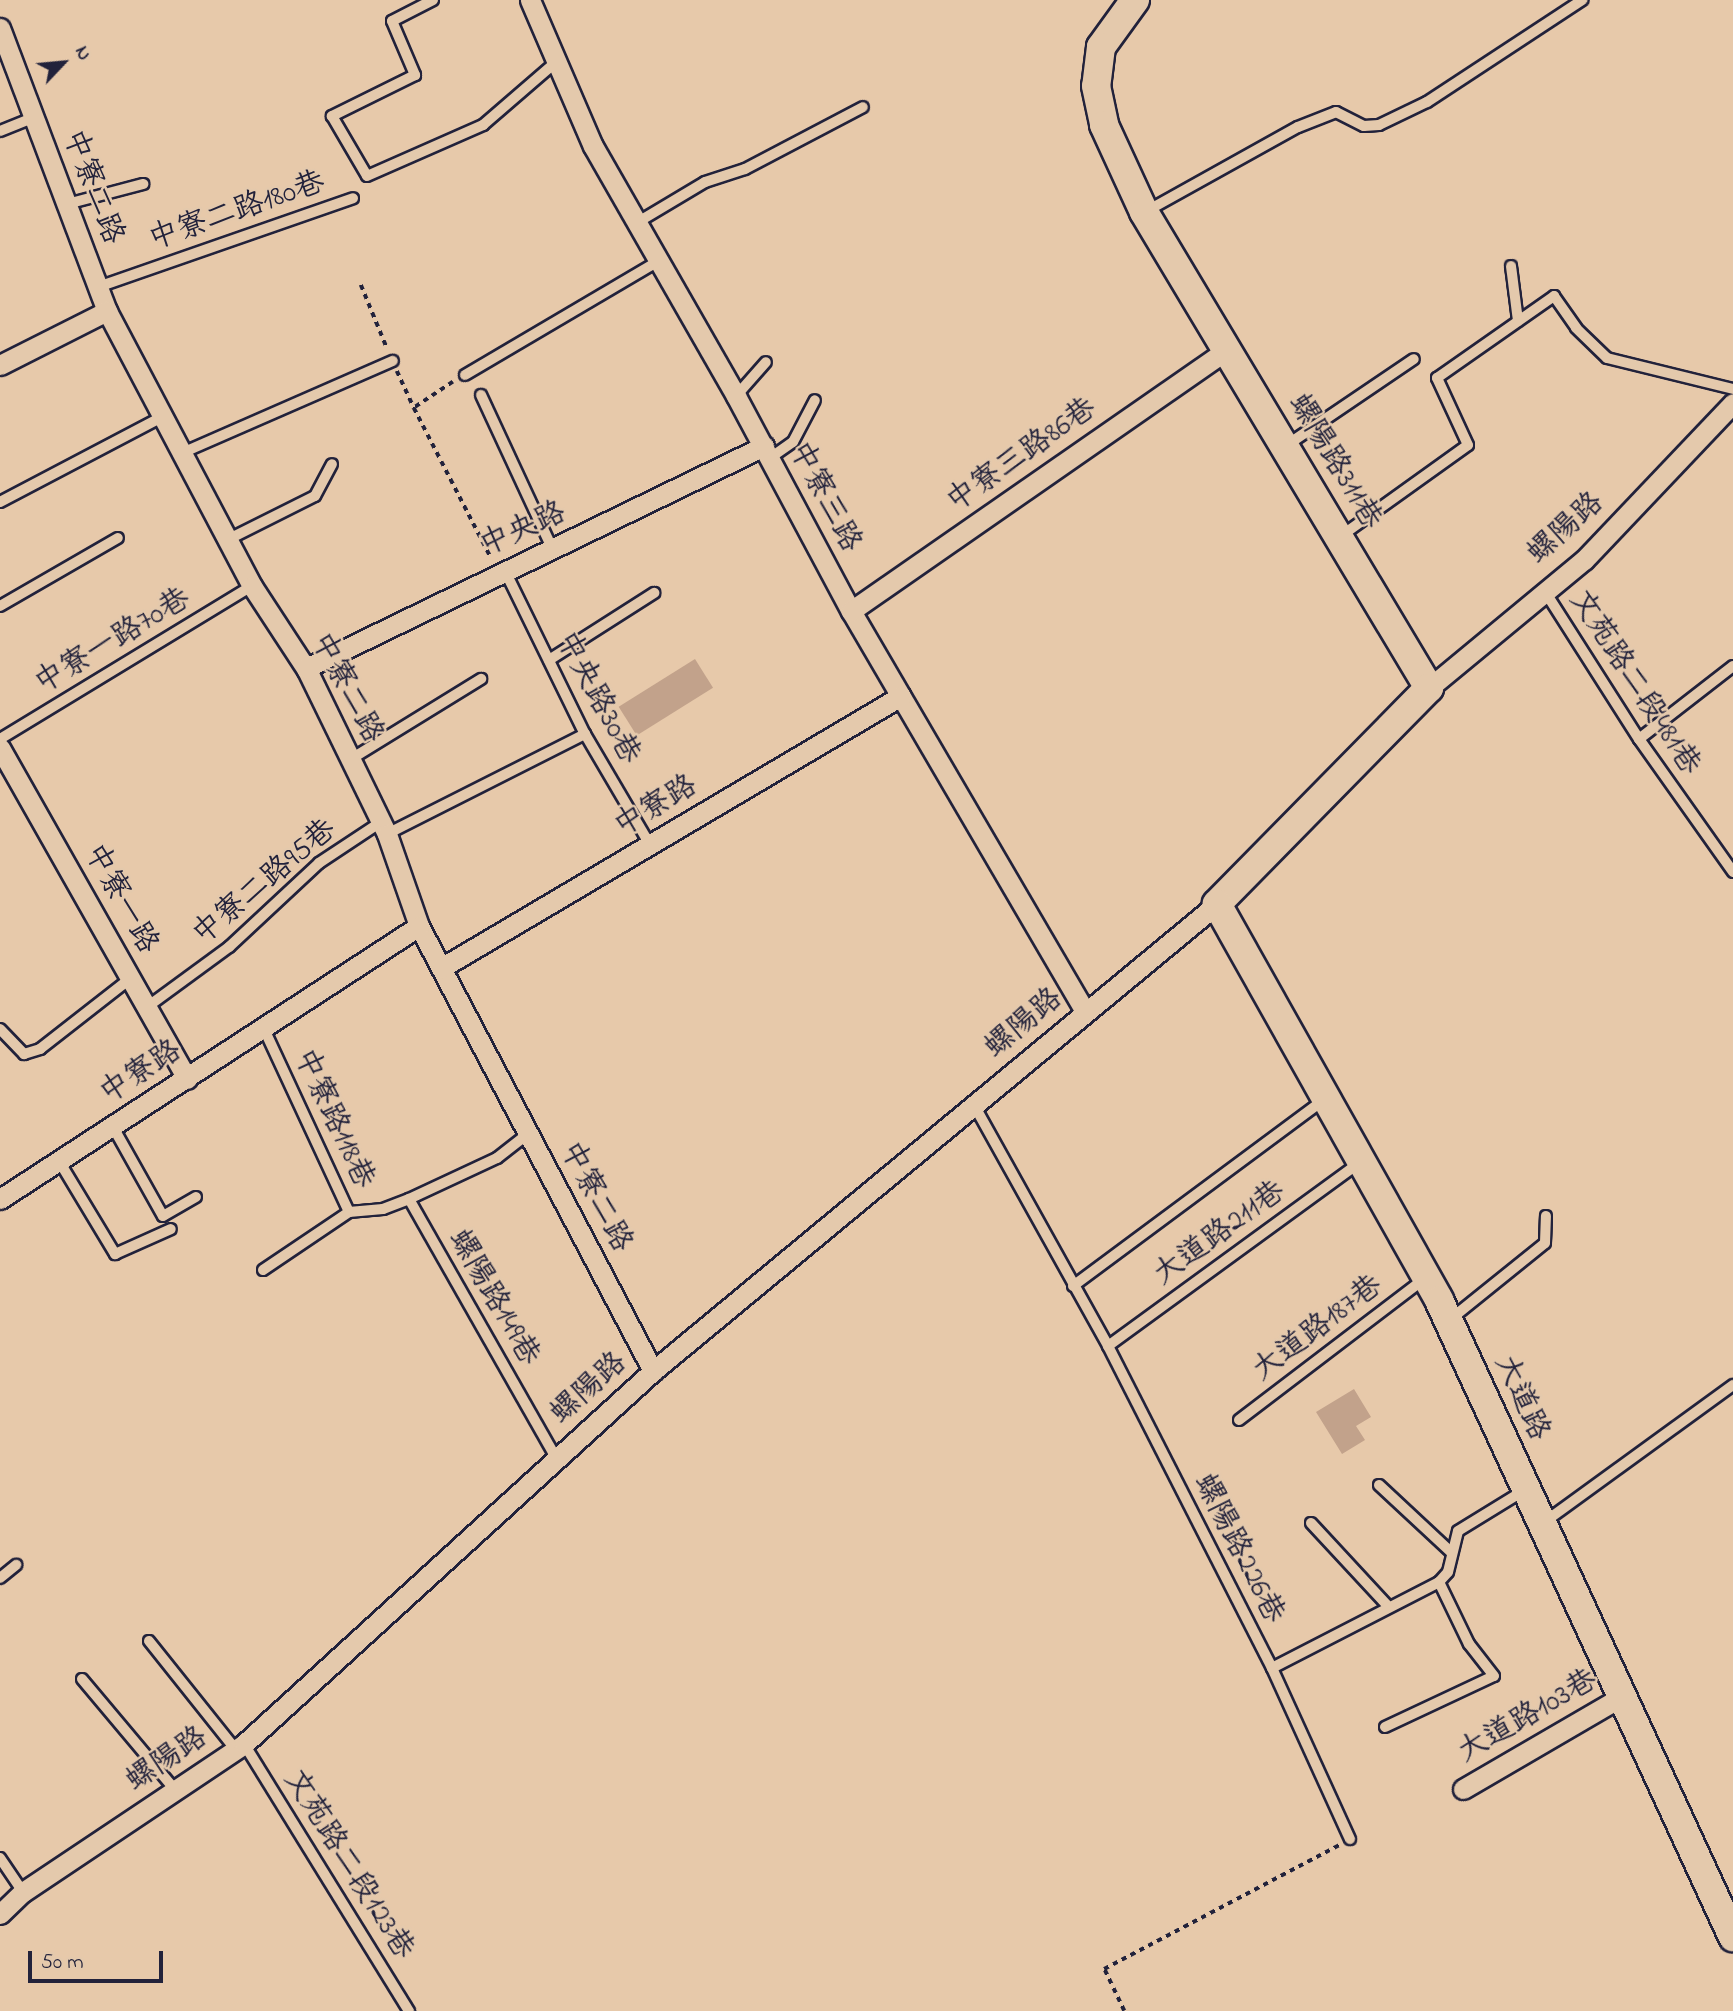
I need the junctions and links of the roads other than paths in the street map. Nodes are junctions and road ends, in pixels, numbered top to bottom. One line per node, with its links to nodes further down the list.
1 (433, 0): 6 (lane)
2 (530, 0): 6 (street, 中寮三路)
3 (1135, 0): 13 (street, 螺陽路311巷)
4 (1582, 0): 13 (lane)
5 (0, 28): 8 (street, 中寮二路)
6 (556, 62): 14 (street, 中寮三路)
7 (863, 107): 14 (lane)
8 (33, 117): 9 (lane); 12 (street, 中寮二路)
9 (0, 131)
10 (143, 184): 12 (lane)
11 (353, 198): 17 (lane, 中寮二路180巷)
12 (67, 204): 17 (street, 中寮二路)
13 (1144, 212): 20 (street, 螺陽路311巷)
14 (638, 222): 15 (street, 中寮三路)
15 (660, 260): 25 (lane); 28 (street, 中寮三路)
16 (1511, 266): 19 (lane)
17 (98, 287): 18 (street, 中寮二路)
18 (107, 311): 24 (street); 31 (street, 中寮二路)
19 (1518, 321): 26 (lane); 37 (lane)
20 (1227, 350): 32 (street, 螺陽路311巷); 46 (street, 中寮三路86巷)
21 (1414, 359): 32 (lane)
22 (393, 361): 34 (lane)
23 (766, 362): 28 (lane)
24 (0, 365)
25 (465, 375)
26 (1733, 389)
27 (481, 395): 40 (lane)
28 (736, 396): 33 (street, 中寮三路)
29 (815, 400): 33 (lane)
30 (1733, 403): 43 (street, 螺陽路)
31 (164, 416): 34 (street, 中寮二路); 36 (lane)
32 (1286, 446): 37 (street, 螺陽路311巷)
33 (767, 452): 40 (street, 中央路); 46 (street, 中寮三路)
34 (182, 453): 39 (street, 中寮二路)
35 (332, 464): 39 (lane)
36 (0, 502)
37 (1341, 537): 51 (street, 螺陽路311巷)
38 (118, 538): 45 (lane)
39 (227, 540): 42 (street, 中寮二路)
40 (554, 551): 41 (street, 中央路)
41 (502, 572): 47 (lane, 中央路30巷); 49 (street, 中央路)
42 (252, 586): 49 (street, 中寮二路); 54 (lane, 中寮一路70巷)
43 (1544, 590): 51 (street, 螺陽路); 55 (lane, 文苑路二段481巷)
44 (654, 593): 47 (lane)
45 (0, 606)
46 (851, 611): 52 (street, 中寮三路)
47 (549, 660): 53 (lane, 中央路30巷)
48 (1733, 666): 55 (lane)
49 (306, 668): 57 (street, 中寮二路)
50 (481, 678): 57 (lane)
51 (1429, 688): 61 (street)
52 (901, 696): 59 (street, 中寮路); 66 (street, 中寮三路)
53 (585, 734): 58 (lane, 中寮二路95巷); 59 (lane, 中央路30巷)
54 (0, 739)
55 (1639, 739): 60 (lane, 文苑路二段481巷)
56 (0, 748): 64 (street, 中寮一路)
57 (351, 759): 58 (street, 中寮二路)
58 (384, 828): 62 (street, 中寮二路); 65 (lane, 中寮二路95巷)
59 (650, 845): 63 (street, 中寮路)
60 (1733, 872)
61 (1217, 904): 66 (street, 螺陽路); 70 (street, 大道路)
62 (419, 926): 63 (street, 中寮二路); 68 (street, 中寮路)
63 (441, 968): 73 (street, 中寮二路)
64 (131, 978): 65 (street, 中寮一路); 67 (lane)
65 (147, 1007): 69 (street, 中寮一路)
66 (1085, 1013): 71 (street, 螺陽路)
67 (0, 1029)
68 (264, 1029): 69 (street, 中寮路); 79 (lane, 中寮路118巷)
69 (187, 1079): 72 (street, 中寮路)
70 (1326, 1098): 75 (street, 大道路); 84 (lane)
71 (974, 1104): 84 (lane, 螺陽路226巷); 87 (street, 螺陽路)
72 (113, 1127): 74 (street, 中寮路); 76 (lane)
73 (529, 1133): 78 (lane); 87 (street, 中寮二路)
74 (59, 1161): 77 (street, 中寮路); 81 (lane)
75 (1361, 1161): 83 (street, 大道路); 86 (lane, 大道路211巷)
76 (196, 1197)
77 (0, 1199)
78 (409, 1199): 79 (lane); 90 (lane, 螺陽路149巷)
79 (349, 1212): 82 (lane, 中寮路118巷)
80 (1546, 1216): 85 (lane)
81 (171, 1229)
82 (263, 1270)
83 (1426, 1277): 85 (street, 大道路); 89 (lane, 大道路187巷)
84 (1073, 1286): 86 (lane, 螺陽路226巷)
85 (1448, 1320): 92 (street, 大道路)
86 (1108, 1346): 101 (lane, 螺陽路226巷)
87 (653, 1371): 90 (street, 螺陽路)
88 (1733, 1385): 94 (lane)
89 (1238, 1420)
90 (556, 1459): 105 (street, 螺陽路)
91 (1379, 1485): 95 (lane)
92 (1527, 1489): 94 (street, 大道路); 95 (lane)
93 (1311, 1523): 99 (lane)
94 (1543, 1523): 103 (street, 大道路)
95 (1452, 1553): 98 (lane)
96 (16, 1565): 97 (lane)
97 (0, 1577)
98 (1439, 1582): 99 (lane); 104 (lane)
99 (1387, 1605): 101 (lane)
100 (149, 1641): 105 (lane, 文苑路二段123巷)
101 (1272, 1668): 108 (lane, 螺陽路226巷)
102 (82, 1679): 107 (lane)
103 (1623, 1696): 106 (street, 大道路103巷); 112 (street, 大道路)
104 (1385, 1727)
105 (240, 1747): 107 (street, 螺陽路); 113 (lane, 文苑路二段123巷)
106 (1463, 1789)
107 (175, 1790): 110 (street, 螺陽路)
108 (1350, 1839)
109 (0, 1858): 110 (lane)
110 (23, 1892): 111 (street, 螺陽路)
111 (0, 1914)
112 (1733, 1937)
113 (409, 2011)

